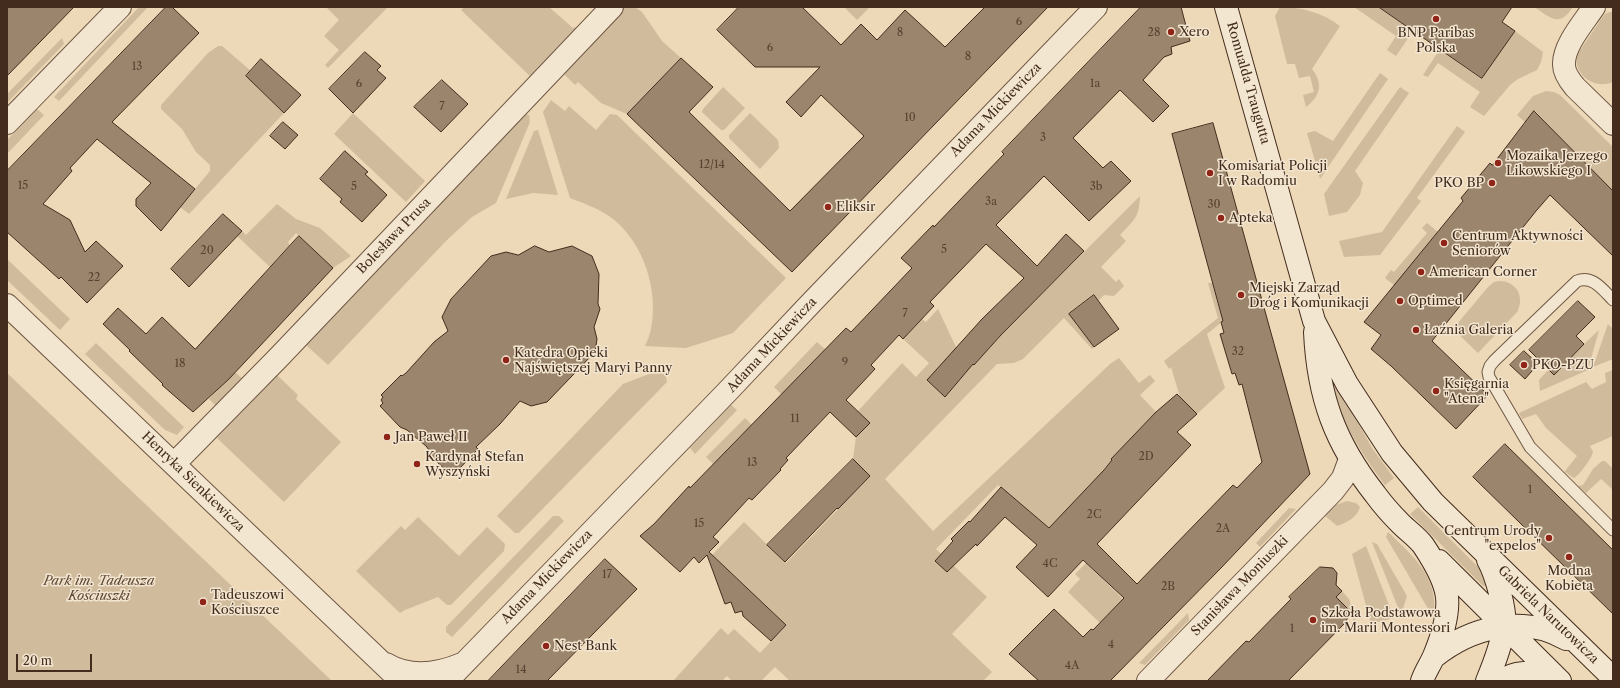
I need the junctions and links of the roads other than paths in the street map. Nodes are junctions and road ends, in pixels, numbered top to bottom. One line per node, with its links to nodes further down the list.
1 (120, 7): 6 (street)
2 (612, 7): 13 (street, Bolesława Prusa)
3 (1096, 7): 23 (street, Adama Mickiewicza)
4 (1226, 7): 10 (street, Romualda Traugutta)
5 (1594, 7): 7 (street)
6 (7, 123)
7 (1613, 124)
8 (1613, 300): 16 (lane)
9 (7, 305): 13 (street, Henryka Sienkiewicza)
10 (1314, 321): 11 (street, Romualda Traugutta); 12 (street, Romualda Traugutta)
11 (1392, 453): 18 (street, Gabriela Narutowicza)
12 (1350, 459): 14 (street, Stanisława Moniuszki); 15 (street, Romualda Traugutta)
13 (174, 464): 22 (street, Henryka Sienkiewicza)
14 (1333, 491): 15 (street); 28 (street, Stanisława Moniuszki)
15 (1374, 493): 17 (street, Romualda Traugutta)
16 (1613, 530)
17 (1422, 545): 19 (street); 21 (street, Romualda Traugutta)
18 (1484, 552): 19 (street, Gabriela Narutowicza); 20 (street, Gabriela Narutowicza)
19 (1505, 626): 20 (street, Romualda Traugutta); 21 (street, Romualda Traugutta); 24 (street); 30 (street)
20 (1584, 649): 25 (street, Gabriela Narutowicza)
21 (1434, 657): 29 (street, Romualda Traugutta)
22 (378, 660): 23 (street, Henryka Sienkiewicza); 26 (street, Henryka Sienkiewicza)
23 (464, 663): 27 (street, Adama Mickiewicza)
24 (1557, 678): 31 (street)
25 (1613, 678)
26 (401, 681)
27 (447, 681)
28 (1148, 681)
29 (1422, 681)
30 (1487, 681)
31 (1501, 681)

